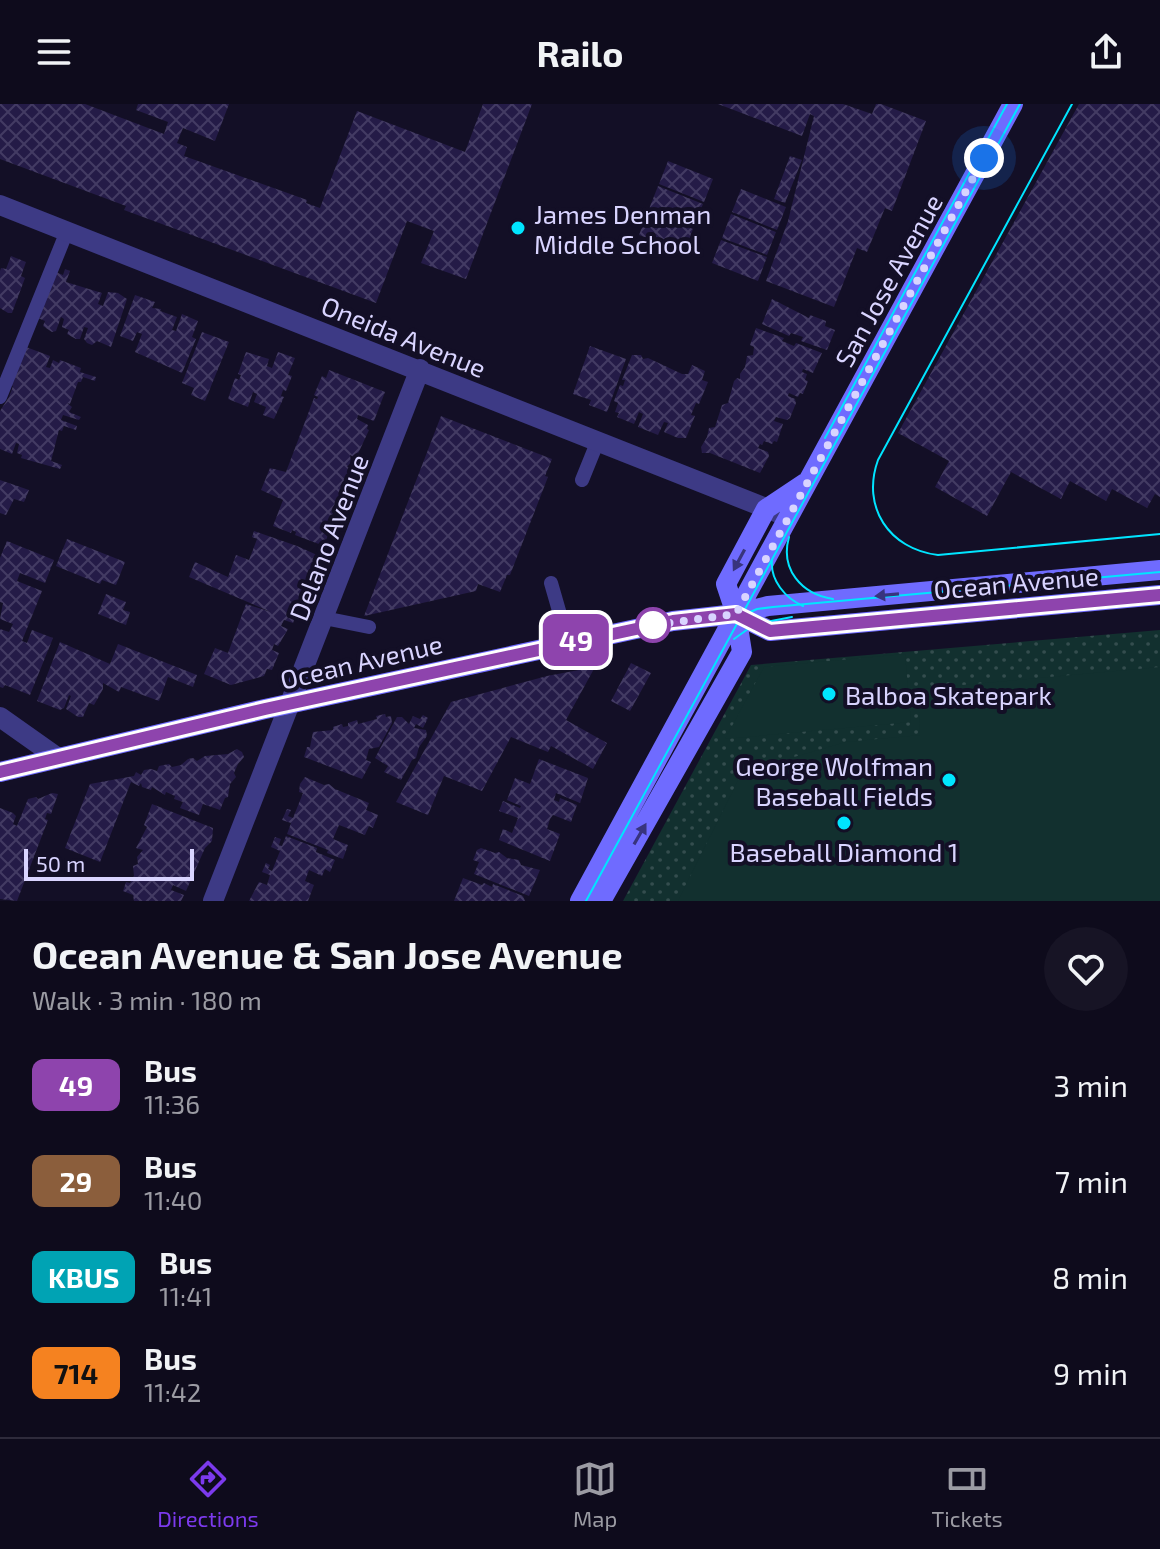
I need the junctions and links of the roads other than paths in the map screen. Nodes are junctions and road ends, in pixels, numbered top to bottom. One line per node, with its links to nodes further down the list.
1 (1013, 104): 8 (main road, San Jose Avenue)
2 (0, 205): 3 (street, Oneida Avenue)
3 (67, 231): 4 (street, Oneida Avenue); 5 (lane)
4 (420, 369): 6 (street, Oneida Avenue); 15 (street, Delano Avenue)
5 (0, 397)
6 (597, 443): 7 (lane); 9 (street, Oneida Avenue)
7 (582, 480)
8 (808, 481): 9 (main road, San Jose Avenue); 10 (main road, San Jose Avenue)
9 (766, 509): 10 (street, Oneida Avenue); 14 (main road, San Jose Avenue, one-way to 14)
10 (788, 517): 14 (main road, San Jose Avenue)
11 (1160, 570): 14 (main road, Ocean Avenue, one-way to 14)
12 (551, 583): 17 (lane)
13 (1160, 595): 14 (main road, Ocean Avenue)
14 (736, 614): 17 (main road, Ocean Avenue); 23 (main road, San Jose Avenue); 24 (main road, San Jose Avenue, one-way to 14)
15 (324, 618): 16 (lane); 18 (street, Delano Avenue)
16 (369, 627)
17 (568, 642): 18 (main road, Ocean Avenue)
18 (291, 704): 20 (main road, Ocean Avenue); 22 (street, Delano Avenue)
19 (0, 717): 20 (street)
20 (58, 758): 21 (main road, Ocean Avenue)
21 (0, 772)
22 (213, 901)
23 (580, 901)
24 (601, 901)

